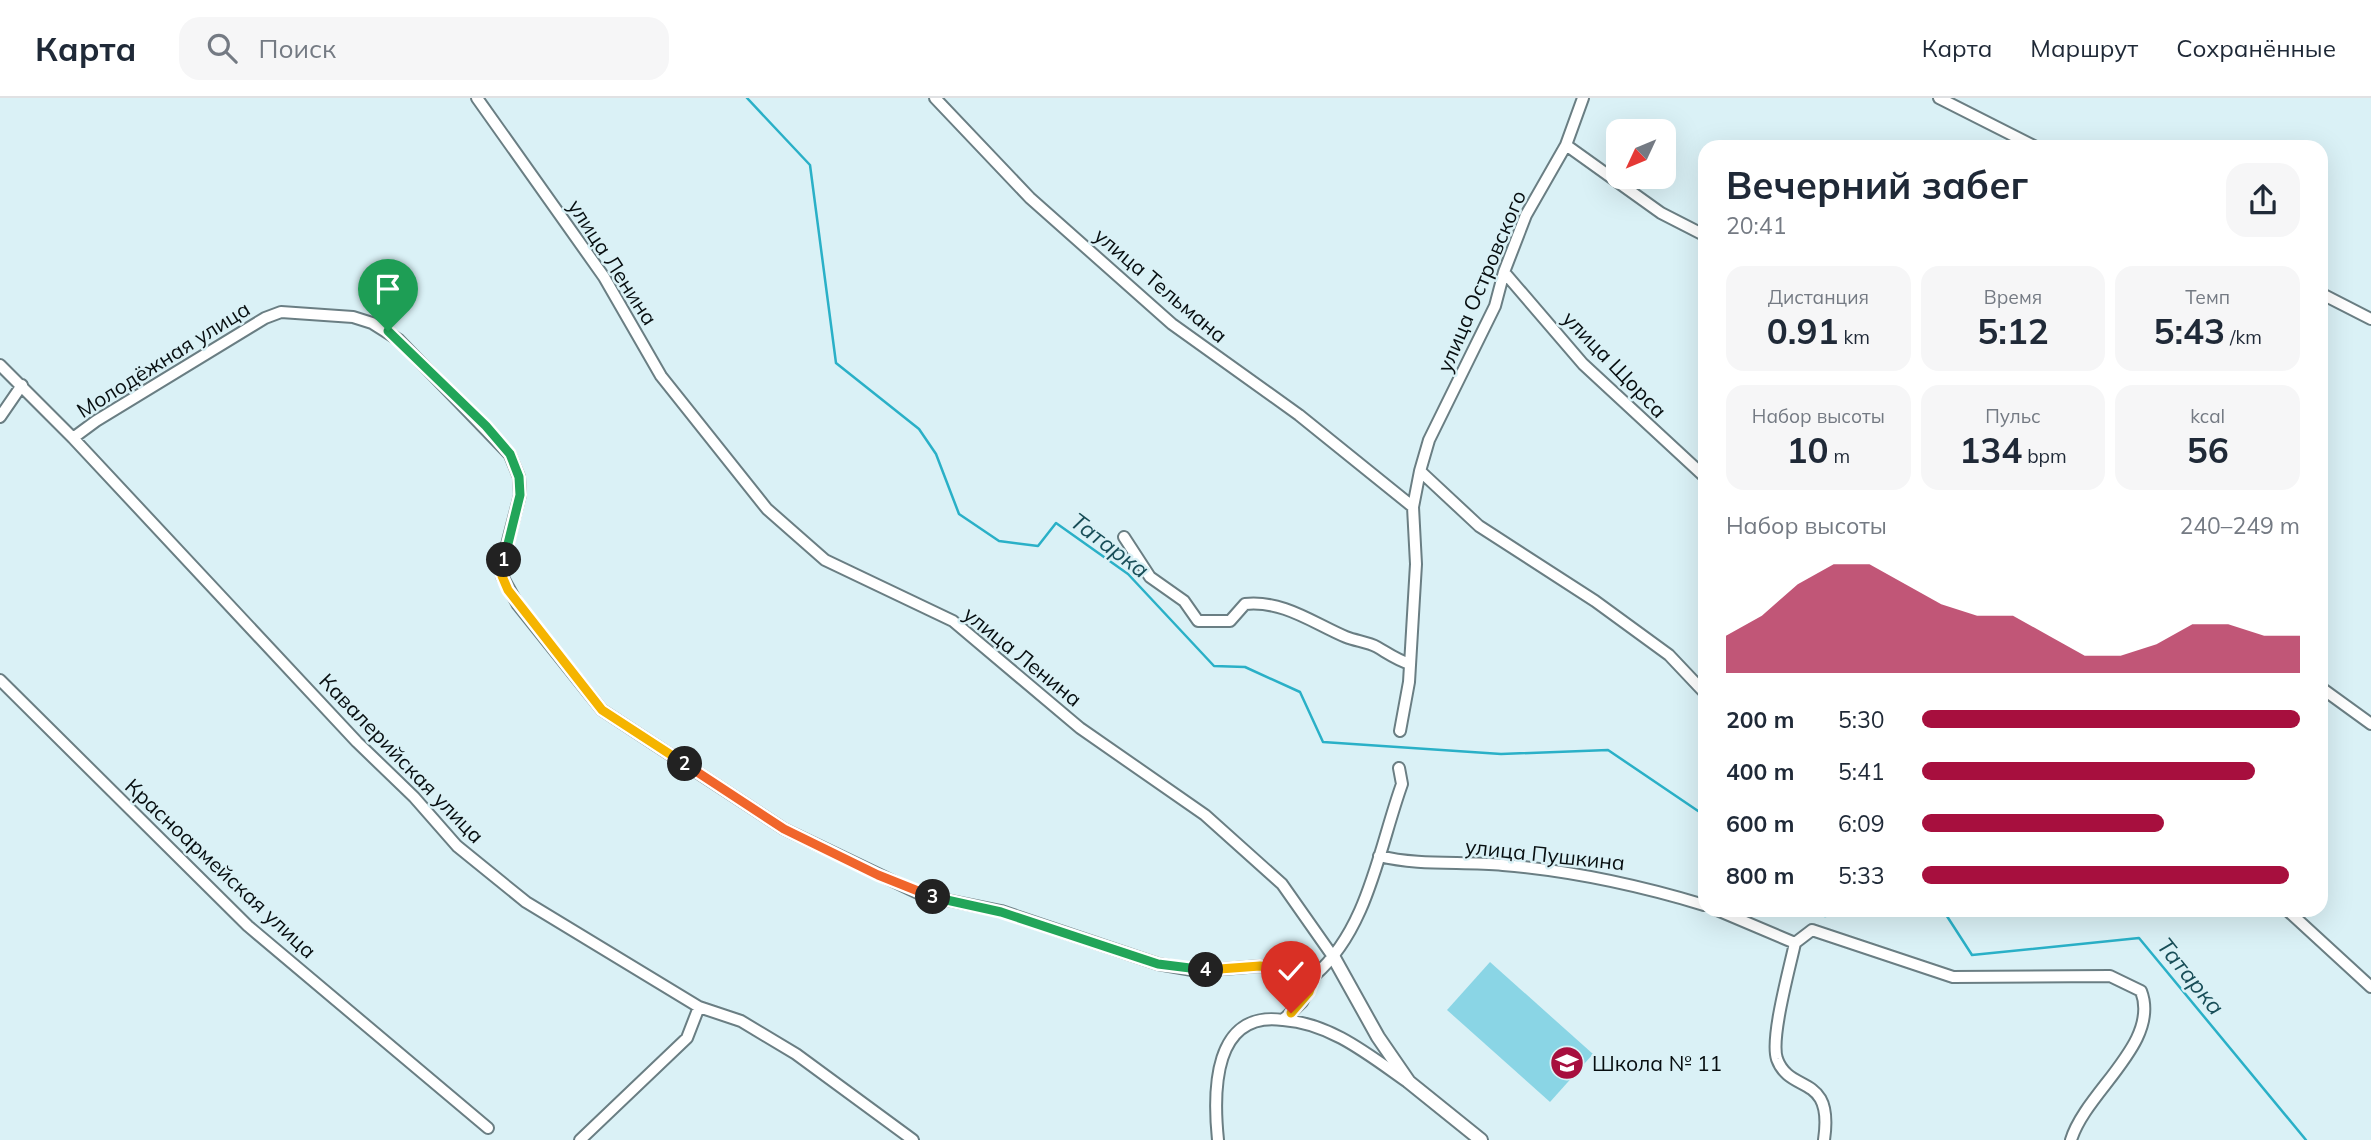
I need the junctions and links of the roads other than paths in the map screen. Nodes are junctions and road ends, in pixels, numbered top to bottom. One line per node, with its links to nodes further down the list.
1 (477, 98): 31 (street, улица Ленина)
2 (935, 98): 17 (street, улица Тельмана)
3 (1583, 98): 6 (street, улица Островского)
4 (1939, 98): 5 (street)
5 (2022, 140)
6 (1566, 145): 7 (street); 8 (street, улица Островского)
7 (1698, 232)
8 (1504, 272): 15 (street, улица Щорса); 16 (street, улица Островского)
9 (2328, 297): 10 (street)
10 (2371, 319)
11 (0, 365): 12 (street, Кавалерийская улица)
12 (22, 386): 13 (street); 14 (street, Кавалерийская улица)
13 (0, 417)
14 (73, 438): 32 (street, Молодёжная улица); 34 (street, Кавалерийская улица)
15 (1698, 470)
16 (1420, 471): 17 (street, улица Островского); 21 (street)
17 (1413, 507): 19 (street, улица Островского)
18 (1124, 537): 19 (street)
19 (1410, 664): 24 (street, улица Островского)
20 (0, 680): 37 (street, Красноармейская улица)
21 (1698, 685)
22 (2328, 693): 23 (street)
23 (2371, 724)
24 (1401, 731)
25 (1399, 768): 26 (street)
26 (1379, 856): 27 (street, улица Пушкина); 31 (street)
27 (1698, 903)
28 (1734, 917): 30 (street)
29 (2295, 917): 33 (street)
30 (1795, 943): 42 (street); 43 (street)
31 (1334, 958): 32 (street); 36 (street, улица Ленина)
32 (1315, 975): 35 (street)
33 (2371, 987)
34 (699, 1007): 38 (street); 39 (street, Кавалерийская улица)
35 (1283, 1020): 36 (street); 40 (street)
36 (1409, 1082): 41 (street, улица Ленина)
37 (488, 1128)
38 (580, 1140)
39 (913, 1140)
40 (1218, 1140)
41 (1481, 1140)
42 (1824, 1140)
43 (2071, 1140)

